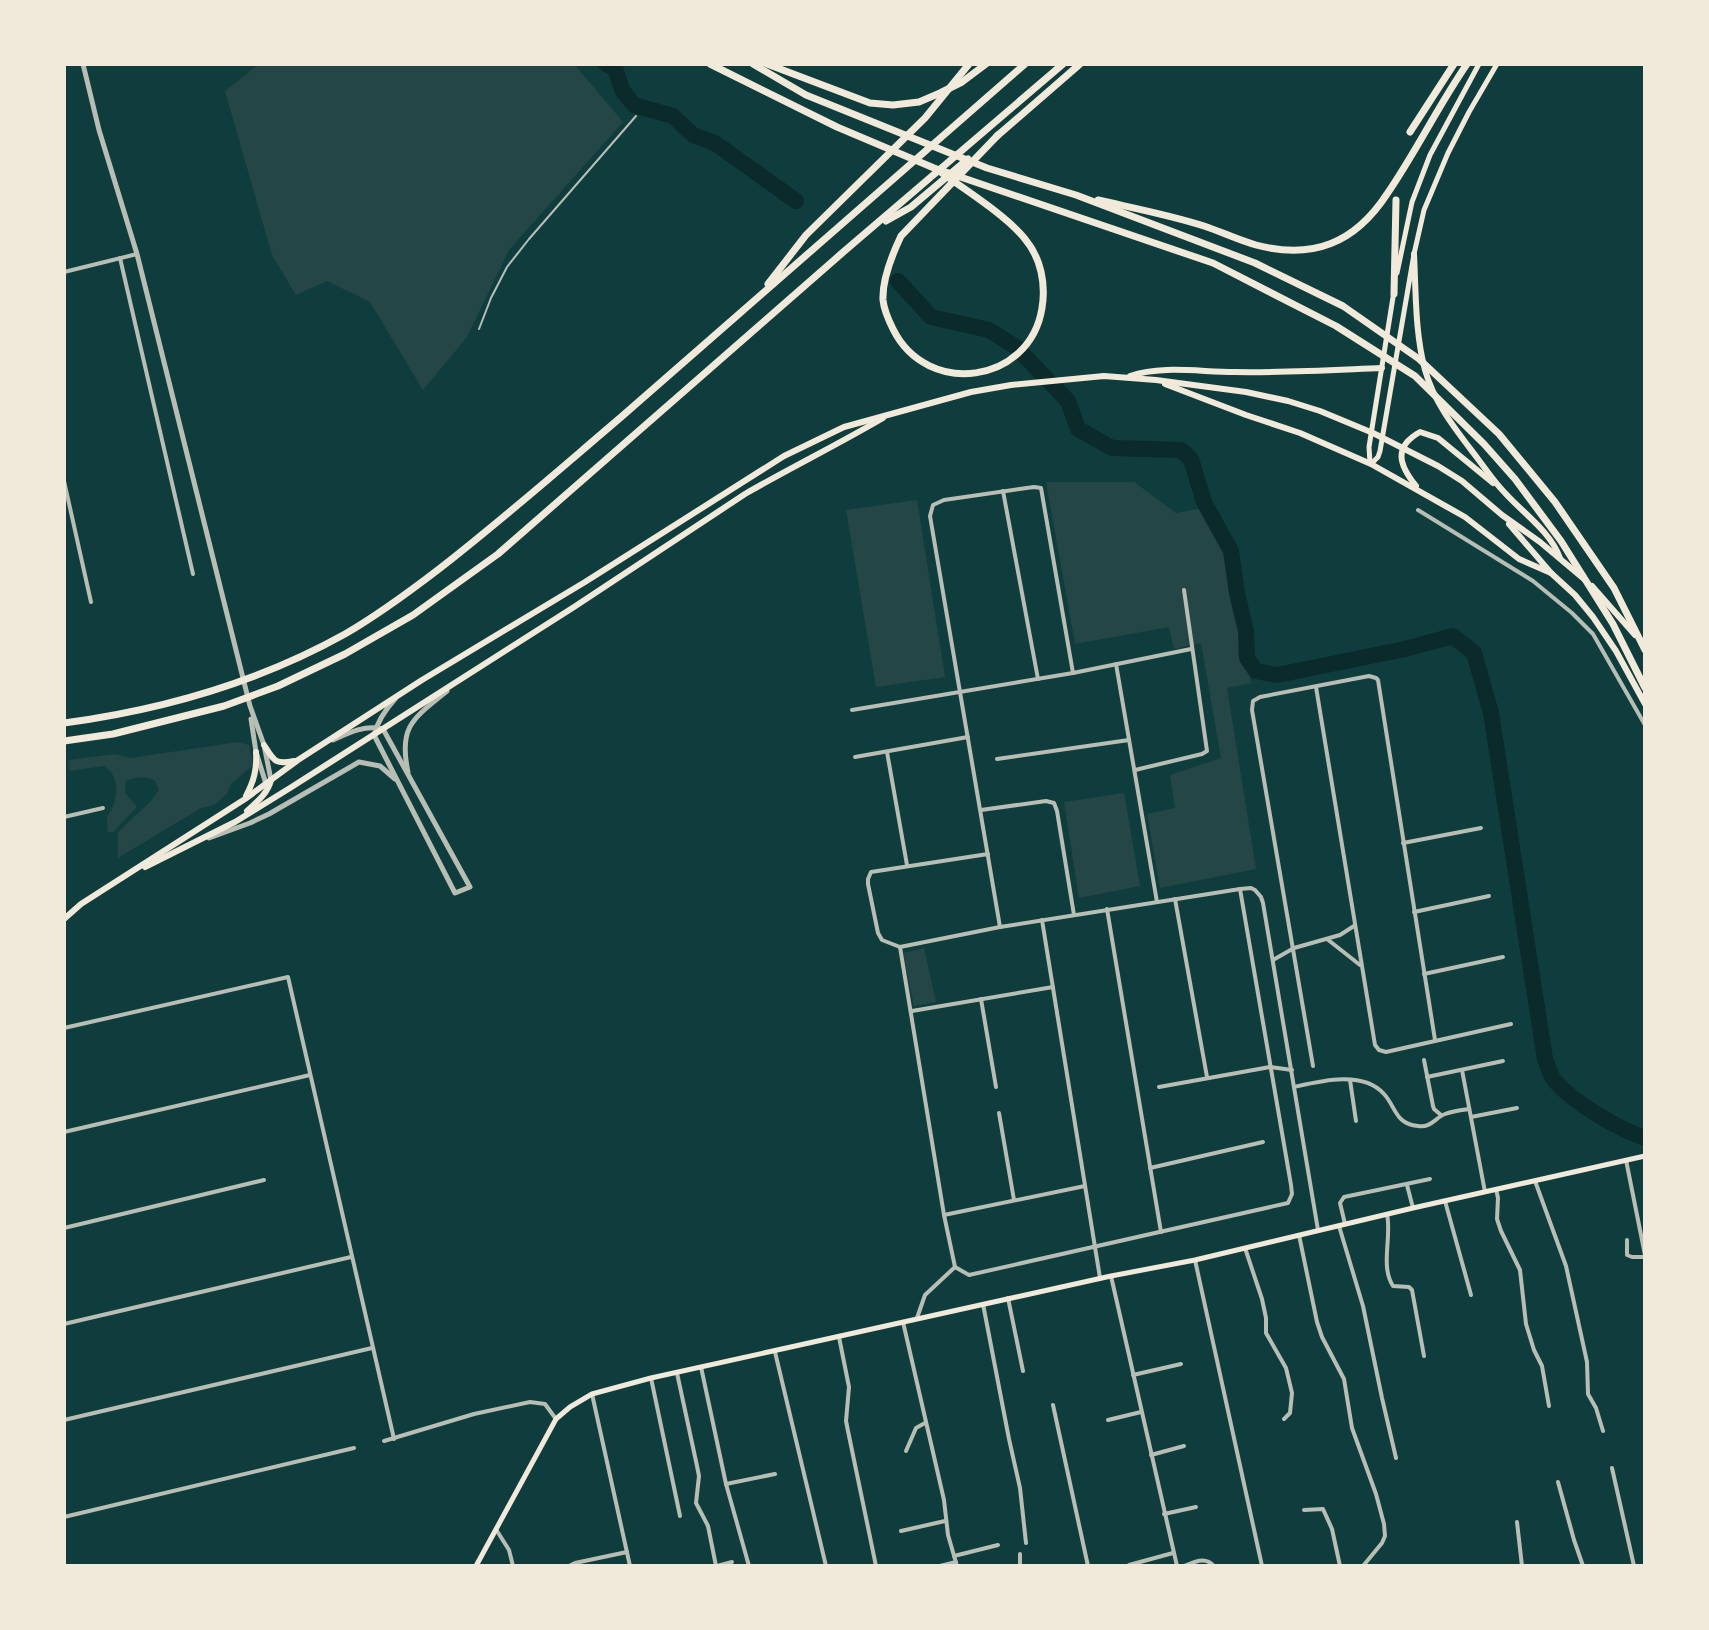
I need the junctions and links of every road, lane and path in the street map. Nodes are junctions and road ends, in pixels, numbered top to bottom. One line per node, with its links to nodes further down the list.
1 (83, 64): 21 (street)
2 (710, 64): 17 (highway)
3 (753, 64): 18 (highway)
4 (767, 64): 6 (highway)
5 (969, 64): 26 (highway)
6 (986, 64)
7 (1025, 64): 26 (highway)
8 (1063, 64): 20 (highway)
9 (1080, 64): 16 (highway)
10 (1454, 64): 15 (highway)
11 (1467, 64): 18 (highway)
12 (1479, 64): 25 (main road)
13 (1497, 64): 22 (main road)
14 (636, 116): 27 (lane)
15 (1410, 132)
16 (998, 135): 17 (highway); 20 (highway)
17 (934, 168): 51 (highway)
18 (1076, 195): 44 (highway)
19 (1396, 200): 25 (highway)
20 (870, 231): 62 (highway)
21 (137, 254): 23 (street); 55 (street)
22 (1414, 254): 32 (main road); 35 (highway)
23 (120, 258): 24 (street); 41 (street)
24 (64, 272)
25 (1394, 294): 28 (main road)
26 (758, 298): 57 (highway)
27 (479, 329)
28 (1382, 368): 29 (highway); 32 (main road)
29 (1126, 378): 30 (highway); 31 (highway)
30 (1156, 380): 32 (highway); 38 (highway)
31 (893, 412): 47 (highway); 53 (highway)
32 (1371, 464): 36 (highway)
33 (64, 481): 43 (street)
34 (1003, 491): 48 (street); 49 (street); 52 (street)
35 (1503, 491): 36 (highway); 39 (highway)
36 (1425, 493): 40 (highway)
37 (1418, 510): 58 (street)
38 (1502, 515): 39 (highway); 40 (highway)
39 (1562, 561): 44 (highway)
40 (1551, 573): 54 (highway)
41 (193, 574)
42 (1184, 590): 45 (street)
43 (91, 602)
44 (1645, 648)
45 (1191, 649): 46 (street); 70 (street)
46 (1116, 664): 48 (street); 61 (street)
47 (469, 673): 59 (highway); 71 (street)
48 (1073, 673): 49 (street)
49 (1038, 679): 52 (street)
50 (1316, 687): 81 (street); 97 (street); 101 (street)
51 (1645, 688)
52 (960, 692): 56 (street); 60 (street)
53 (397, 696): 59 (street); 63 (highway)
54 (1645, 704)
55 (250, 706): 64 (street); 65 (street)
56 (852, 710)
57 (64, 723)
58 (1645, 725)
59 (378, 731): 63 (street); 71 (street); 72 (street); 74 (highway)
60 (968, 737): 66 (street); 77 (street)
61 (1129, 740): 68 (street); 70 (street)
62 (64, 741)
63 (324, 744): 69 (highway)
64 (264, 745): 69 (highway); 73 (street)
65 (256, 752): 73 (street); 75 (highway)
66 (887, 752): 67 (street); 84 (street)
67 (855, 757)
68 (997, 759)
69 (298, 760): 73 (highway)
70 (1134, 770): 89 (street)
71 (409, 777): 72 (street)
72 (398, 782): 82 (street)
73 (269, 783): 74 (highway); 75 (highway); 79 (highway)
74 (290, 788): 79 (highway)
75 (245, 799): 85 (highway)
76 (103, 808): 78 (street)
77 (981, 810): 83 (street); 94 (street)
78 (64, 817)
79 (235, 822): 82 (highway)
80 (1481, 828): 81 (street)
81 (1403, 843): 93 (street)
82 (188, 845): 85 (highway)
83 (988, 854): 84 (street); 98 (street)
84 (907, 865): 100 (street)
85 (118, 881): 90 (highway)
86 (1240, 889): 88 (street); 103 (street); 115 (street)
87 (1489, 896): 93 (street)
88 (1175, 899): 89 (street); 119 (street)
89 (1157, 902): 91 (street)
90 (81, 904): 92 (highway); 95 (highway)
91 (1107, 909): 94 (street); 135 (street)
92 (64, 911)
93 (1414, 912): 105 (street)
94 (1074, 915): 96 (street)
95 (64, 919)
96 (1042, 920): 98 (street); 106 (street)
97 (1354, 926): 99 (street); 104 (street)
98 (1000, 927): 100 (street)
99 (1327, 939): 101 (street); 104 (street)
100 (900, 947): 108 (street)
101 (1294, 948): 103 (street); 114 (street)
102 (1503, 957): 105 (street)
103 (1273, 960): 116 (street)
104 (1361, 966): 111 (street)
105 (1424, 974): 111 (street)
106 (1053, 987): 107 (street); 140 (street)
107 (981, 999): 108 (street); 122 (street)
108 (912, 1011): 147 (street)
109 (1511, 1024): 111 (street)
110 (64, 1028): 118 (street)
111 (1435, 1040)
112 (1424, 1060): 120 (street)
113 (1503, 1061): 117 (street)
114 (1313, 1066)
115 (1270, 1067): 116 (street); 119 (street); 151 (street)
116 (1292, 1070): 124 (street)
117 (1462, 1070): 120 (street); 126 (street)
118 (310, 1075): 131 (street); 157 (street)
119 (1207, 1077): 123 (street)
120 (1427, 1077): 128 (street)
121 (1350, 1080): 124 (street); 128 (street); 130 (street)
122 (996, 1087)
123 (1159, 1087)
124 (1294, 1087): 150 (street)
125 (1517, 1108): 129 (street)
126 (1469, 1109): 128 (street); 129 (street)
127 (999, 1113): 143 (street)
128 (1441, 1115)
129 (1471, 1117): 142 (street)
130 (1356, 1121)
131 (64, 1132)
132 (1263, 1142): 135 (street)
133 (1645, 1156): 134 (main road)
134 (1626, 1160): 138 (main road); 156 (street)
135 (1150, 1168): 151 (street)
136 (1430, 1179): 139 (street)
137 (264, 1180): 149 (street)
138 (1535, 1181): 141 (main road); 187 (street)
139 (1407, 1185): 145 (street); 148 (street)
140 (1085, 1186): 143 (street); 154 (street)
141 (1496, 1189): 142 (main road); 180 (street)
142 (1485, 1192): 144 (main road)
143 (1014, 1200): 147 (street)
144 (1445, 1201): 145 (main road); 162 (street)
145 (1413, 1208): 146 (main road)
146 (1387, 1214): 148 (main road); 171 (street)
147 (944, 1215): 159 (street)
148 (1342, 1225): 150 (main road); 194 (street)
149 (64, 1228)
150 (1318, 1230): 152 (main road)
151 (1161, 1232): 154 (street)
152 (1299, 1235): 155 (main road); 232 (street)
153 (1627, 1240): 156 (street)
154 (1096, 1247): 159 (street); 161 (street)
155 (1245, 1248): 158 (main road); 183 (street)
156 (1645, 1256)
157 (351, 1257): 167 (street); 169 (street)
158 (1195, 1260): 160 (main road); 230 (street)
159 (955, 1267): 165 (street)
160 (1111, 1276): 161 (main road); 176 (street)
161 (1100, 1278): 163 (main road)
162 (1471, 1295)
163 (1008, 1298): 164 (main road); 174 (street)
164 (983, 1304): 165 (main road); 208 (street)
165 (917, 1319): 166 (main road)
166 (903, 1322): 168 (main road); 186 (street)
167 (64, 1324)
168 (839, 1337): 170 (main road); 223 (street)
169 (372, 1348): 184 (street); 188 (street)
170 (775, 1352): 173 (main road); 222 (street)
171 (1424, 1356)
172 (1181, 1364): 176 (street)
173 (701, 1367): 175 (main road); 198 (street)
174 (1023, 1371)
175 (677, 1373): 177 (main road); 220 (street)
176 (1133, 1375): 181 (street)
177 (651, 1378): 178 (main road); 202 (street)
178 (592, 1394): 182 (main road); 210 (street)
179 (1053, 1405): 226 (street)
180 (1549, 1406)
181 (1141, 1412): 185 (street); 193 (street)
182 (556, 1419): 188 (street); 206 (main road)
183 (1284, 1419)
184 (64, 1420)
185 (1108, 1420)
186 (925, 1423): 192 (street); 204 (street)
187 (1603, 1431)
188 (394, 1439): 189 (street)
189 (384, 1441)
190 (1184, 1446): 193 (street)
191 (354, 1448): 203 (street)
192 (906, 1451)
193 (1151, 1455): 201 (street)
194 (1396, 1458)
195 (1612, 1468): 235 (street)
196 (775, 1474): 198 (street)
197 (1558, 1482): 234 (street)
198 (726, 1484): 221 (street)
199 (1196, 1507): 201 (street)
200 (1304, 1510): 231 (street)
201 (1164, 1514): 211 (street)
202 (680, 1516)
203 (64, 1517)
204 (945, 1521): 207 (street); 213 (street)
205 (1517, 1522): 233 (street)
206 (497, 1531): 216 (main road); 217 (street)
207 (901, 1531)
208 (1026, 1543)
209 (998, 1545): 213 (street)
210 (627, 1552): 218 (street); 219 (street)
211 (1173, 1553): 215 (street); 227 (street)
212 (1020, 1554): 225 (street)
213 (956, 1561): 224 (street)
214 (732, 1562): 220 (street)
215 (1129, 1565)
216 (476, 1566)
217 (513, 1566)
218 (569, 1566)
219 (630, 1566)
220 (716, 1566)
221 (749, 1566)
222 (826, 1566)
223 (876, 1566)
224 (940, 1566)
225 (1020, 1566)
226 (1088, 1566)
227 (1177, 1566)
228 (1184, 1566): 229 (street)
229 (1214, 1566)
230 (1262, 1566)
231 (1340, 1566)
232 (1363, 1566)
233 (1522, 1566)
234 (1583, 1566)
235 (1634, 1566)

